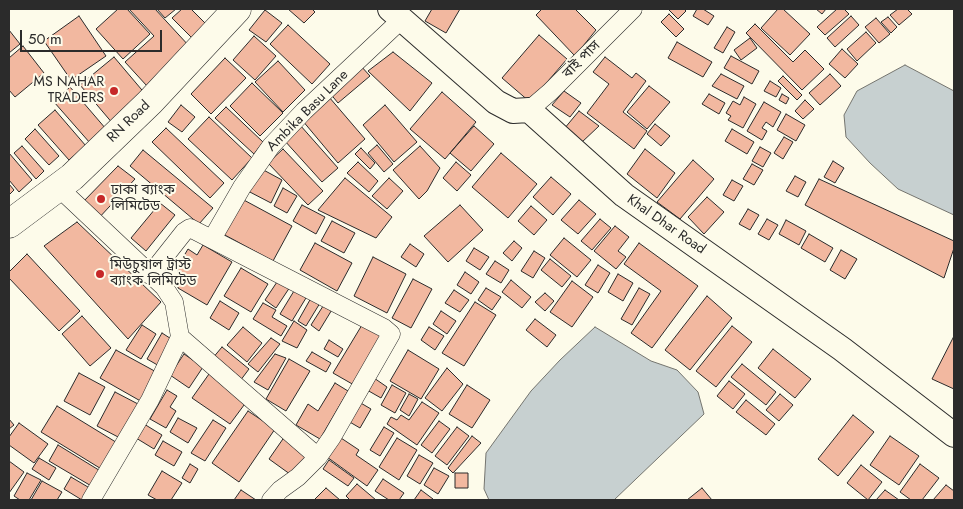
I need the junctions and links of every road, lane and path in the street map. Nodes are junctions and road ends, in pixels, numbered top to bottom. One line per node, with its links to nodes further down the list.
1 (237, 9): 5 (highway, RN Road)
2 (633, 9): 4 (street, বাই পাস)
3 (396, 13): 4 (street); 7 (street, Ambika Basu Lane)
4 (529, 110): 10 (street, Khal Dhar Road)
5 (59, 188): 6 (highway, RN Road); 8 (street)
6 (9, 224)
7 (212, 239): 8 (street); 11 (street)
8 (150, 275): 9 (street)
9 (180, 337): 11 (street); 12 (street)
10 (954, 435)
11 (318, 457): 13 (street)
12 (91, 500)
13 (271, 500)

